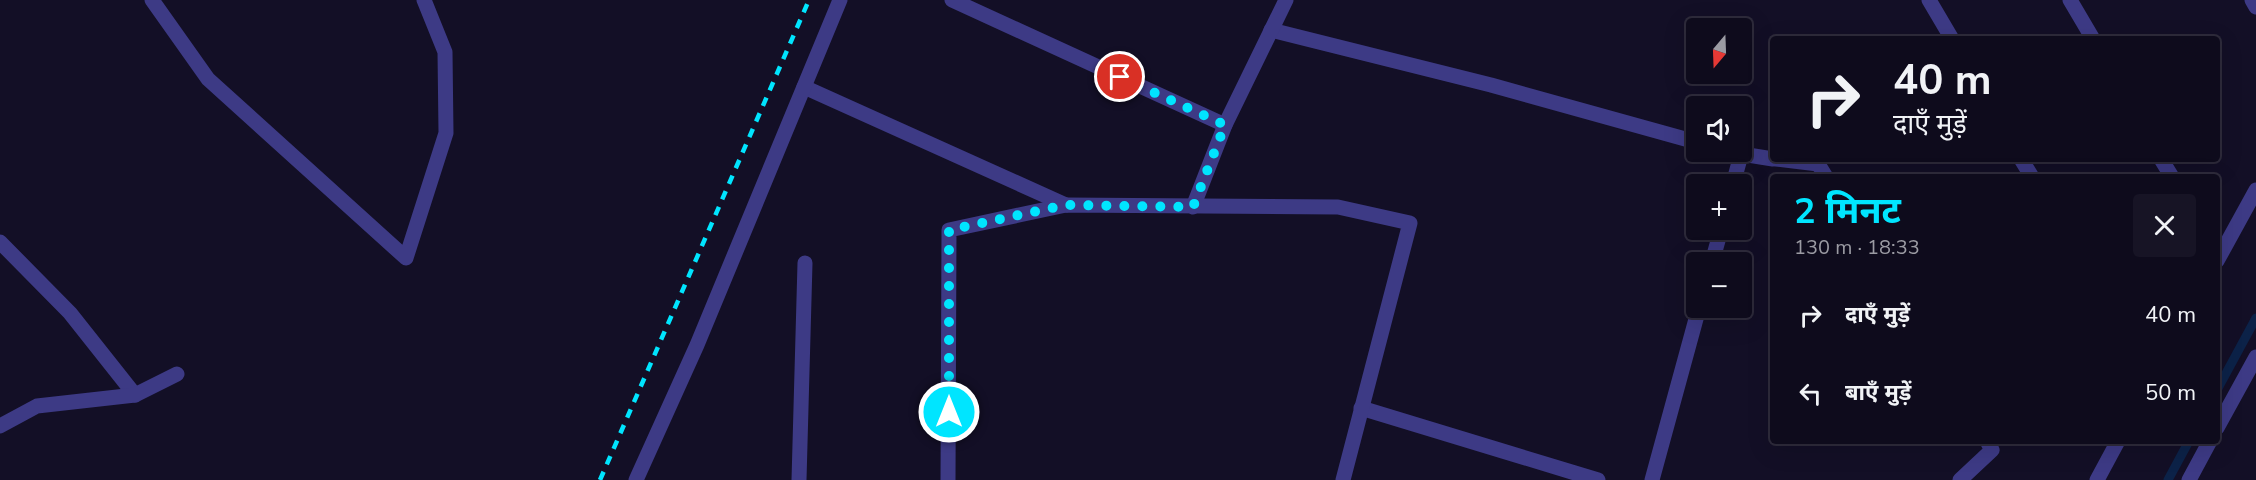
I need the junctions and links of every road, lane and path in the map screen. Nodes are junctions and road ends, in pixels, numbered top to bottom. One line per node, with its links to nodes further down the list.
1 (152, 0): 2 (street)
2 (424, 0)
3 (840, 0): 13 (street)
4 (952, 0): 14 (street)
5 (1286, 0): 10 (street)
6 (1929, 0): 11 (street)
7 (2070, 0): 12 (street)
8 (2252, 0): 9 (street)
9 (2256, 7)
10 (1271, 30): 14 (street); 15 (street)
11 (1950, 36)
12 (2091, 36)
13 (804, 87): 21 (street); 36 (street)
14 (1225, 125): 22 (street)
15 (1686, 139)
16 (1752, 156): 17 (street)
17 (1770, 158)
18 (1801, 162): 19 (street)
19 (1824, 174)
20 (2256, 190): 24 (street)
21 (1066, 205): 22 (street); 38 (street)
22 (1193, 207): 30 (street)
23 (0, 242): 29 (street)
24 (2220, 253)
25 (805, 263): 37 (street)
26 (1696, 318): 41 (street)
27 (2256, 357): 31 (street)
28 (177, 374): 29 (street)
29 (135, 395): 32 (street)
30 (1361, 408): 39 (street); 40 (street)
31 (2220, 423)
32 (0, 426)
33 (1989, 444): 42 (street)
34 (2116, 444): 43 (street)
35 (2208, 444): 44 (street)
36 (636, 480)
37 (799, 480)
38 (948, 480)
39 (1343, 480)
40 (1598, 480)
41 (1652, 480)
42 (1960, 480)
43 (2097, 480)
44 (2189, 480)

